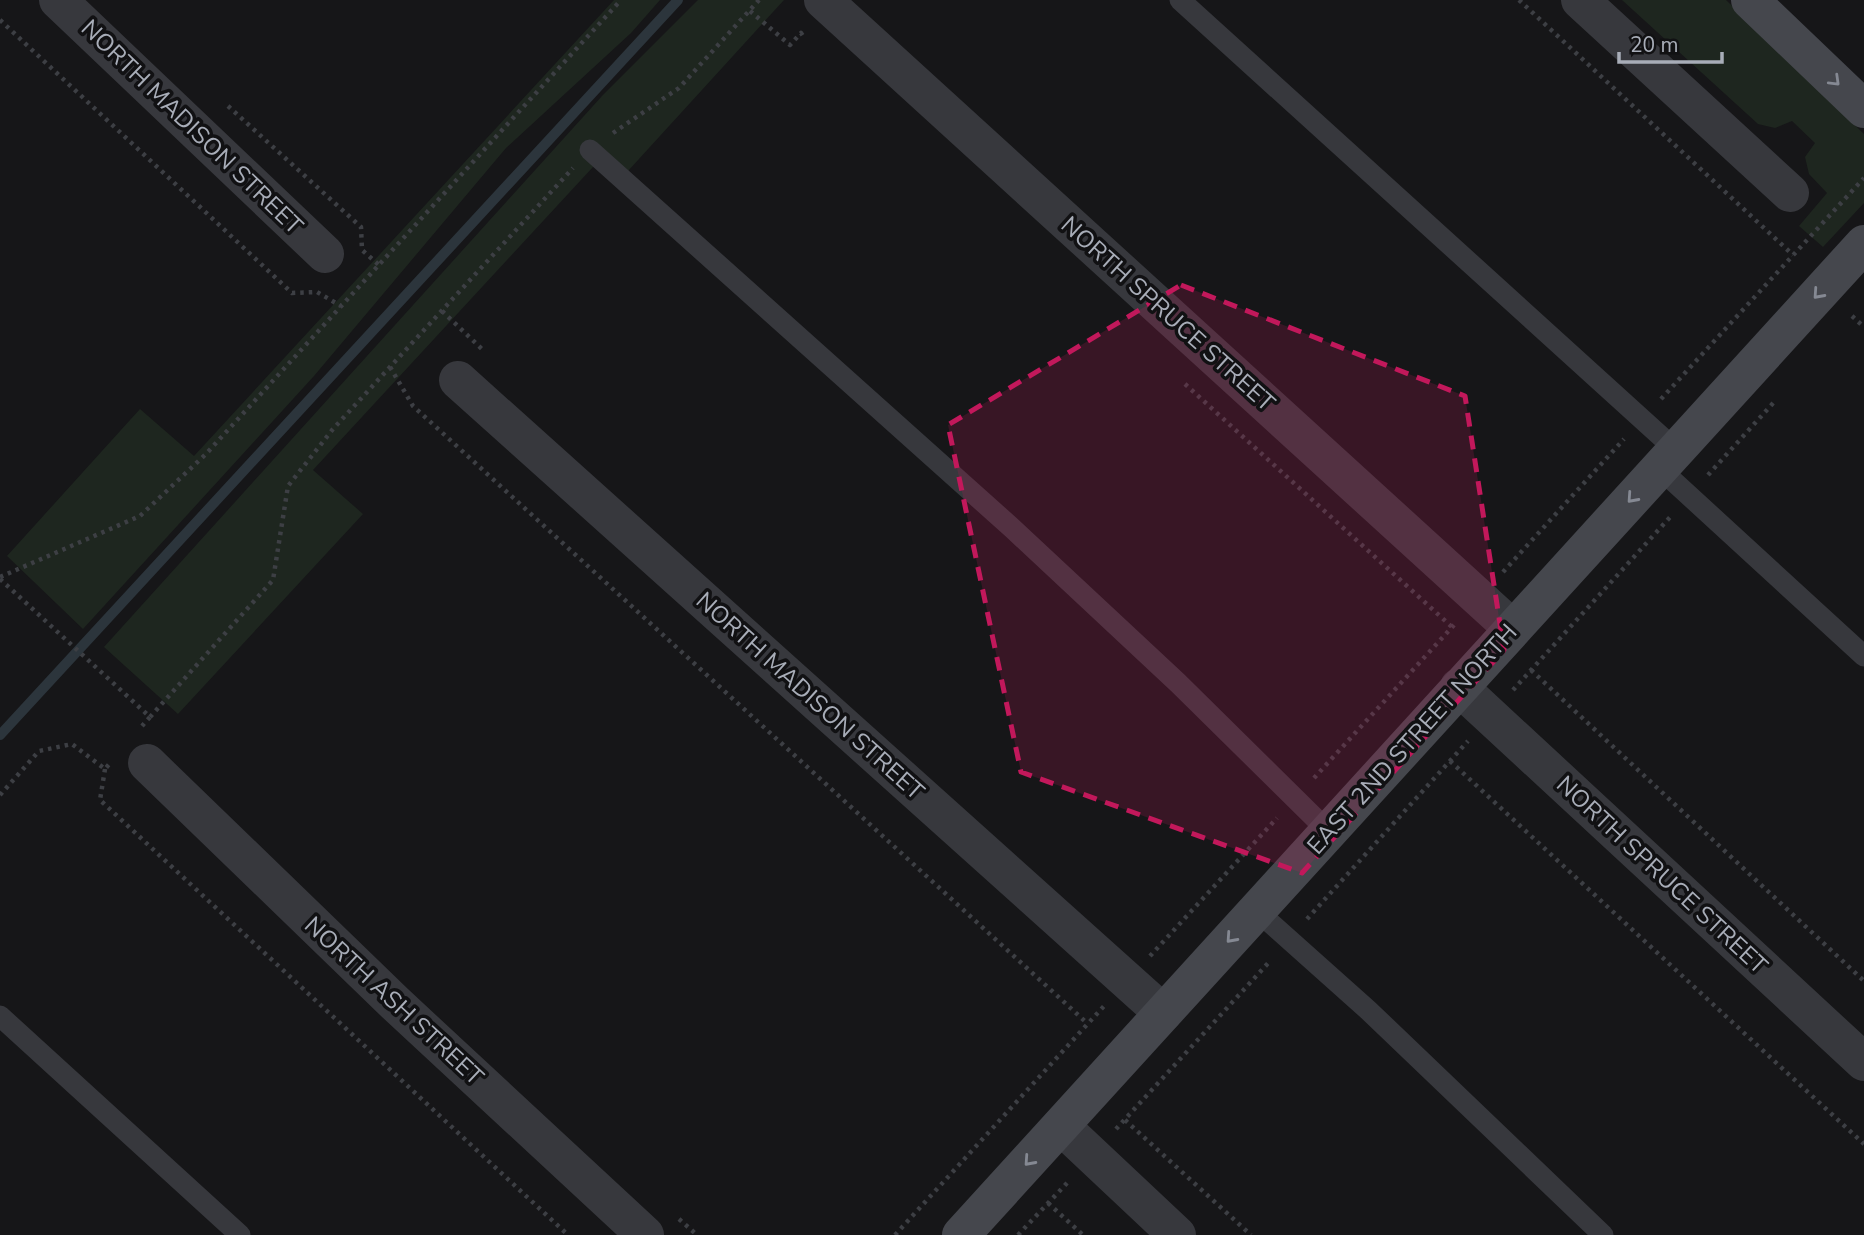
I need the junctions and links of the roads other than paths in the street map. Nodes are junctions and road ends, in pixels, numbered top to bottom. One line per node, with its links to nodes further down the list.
1 (58, 0): 9 (street, NORTH MADISON STREET)
2 (823, 0): 13 (street, NORTH SPRUCE STREET)
3 (1180, 0): 12 (lane)
4 (1580, 0): 8 (street)
5 (1750, 0): 6 (street, one-way to 6)
6 (1864, 109)
7 (590, 150): 17 (lane)
8 (1790, 193)
9 (325, 254)
10 (1861, 254): 12 (street, EAST 2ND STREET NORTH, one-way to 12)
11 (458, 380): 19 (street, NORTH MADISON STREET)
12 (1668, 459): 13 (street, EAST 2ND STREET NORTH, one-way to 13); 14 (lane)
13 (1513, 629): 15 (street, EAST 2ND STREET NORTH)
14 (1864, 656)
15 (1460, 687): 17 (street, EAST 2ND STREET NORTH); 21 (street, NORTH SPRUCE STREET)
16 (130, 762): 24 (street, NORTH ASH STREET)
17 (1328, 831): 18 (street, EAST 2ND STREET NORTH)
18 (1256, 910): 19 (street, EAST 2ND STREET NORTH, one-way to 19); 27 (lane)
19 (1163, 1013): 22 (street, EAST 2ND STREET NORTH)
20 (0, 1016): 23 (lane)
21 (1864, 1062)
22 (1060, 1126): 25 (street, EAST 2ND STREET NORTH, one-way to 25); 26 (street)
23 (240, 1235)
24 (645, 1235)
25 (961, 1235)
26 (1177, 1235)
27 (1604, 1235)

